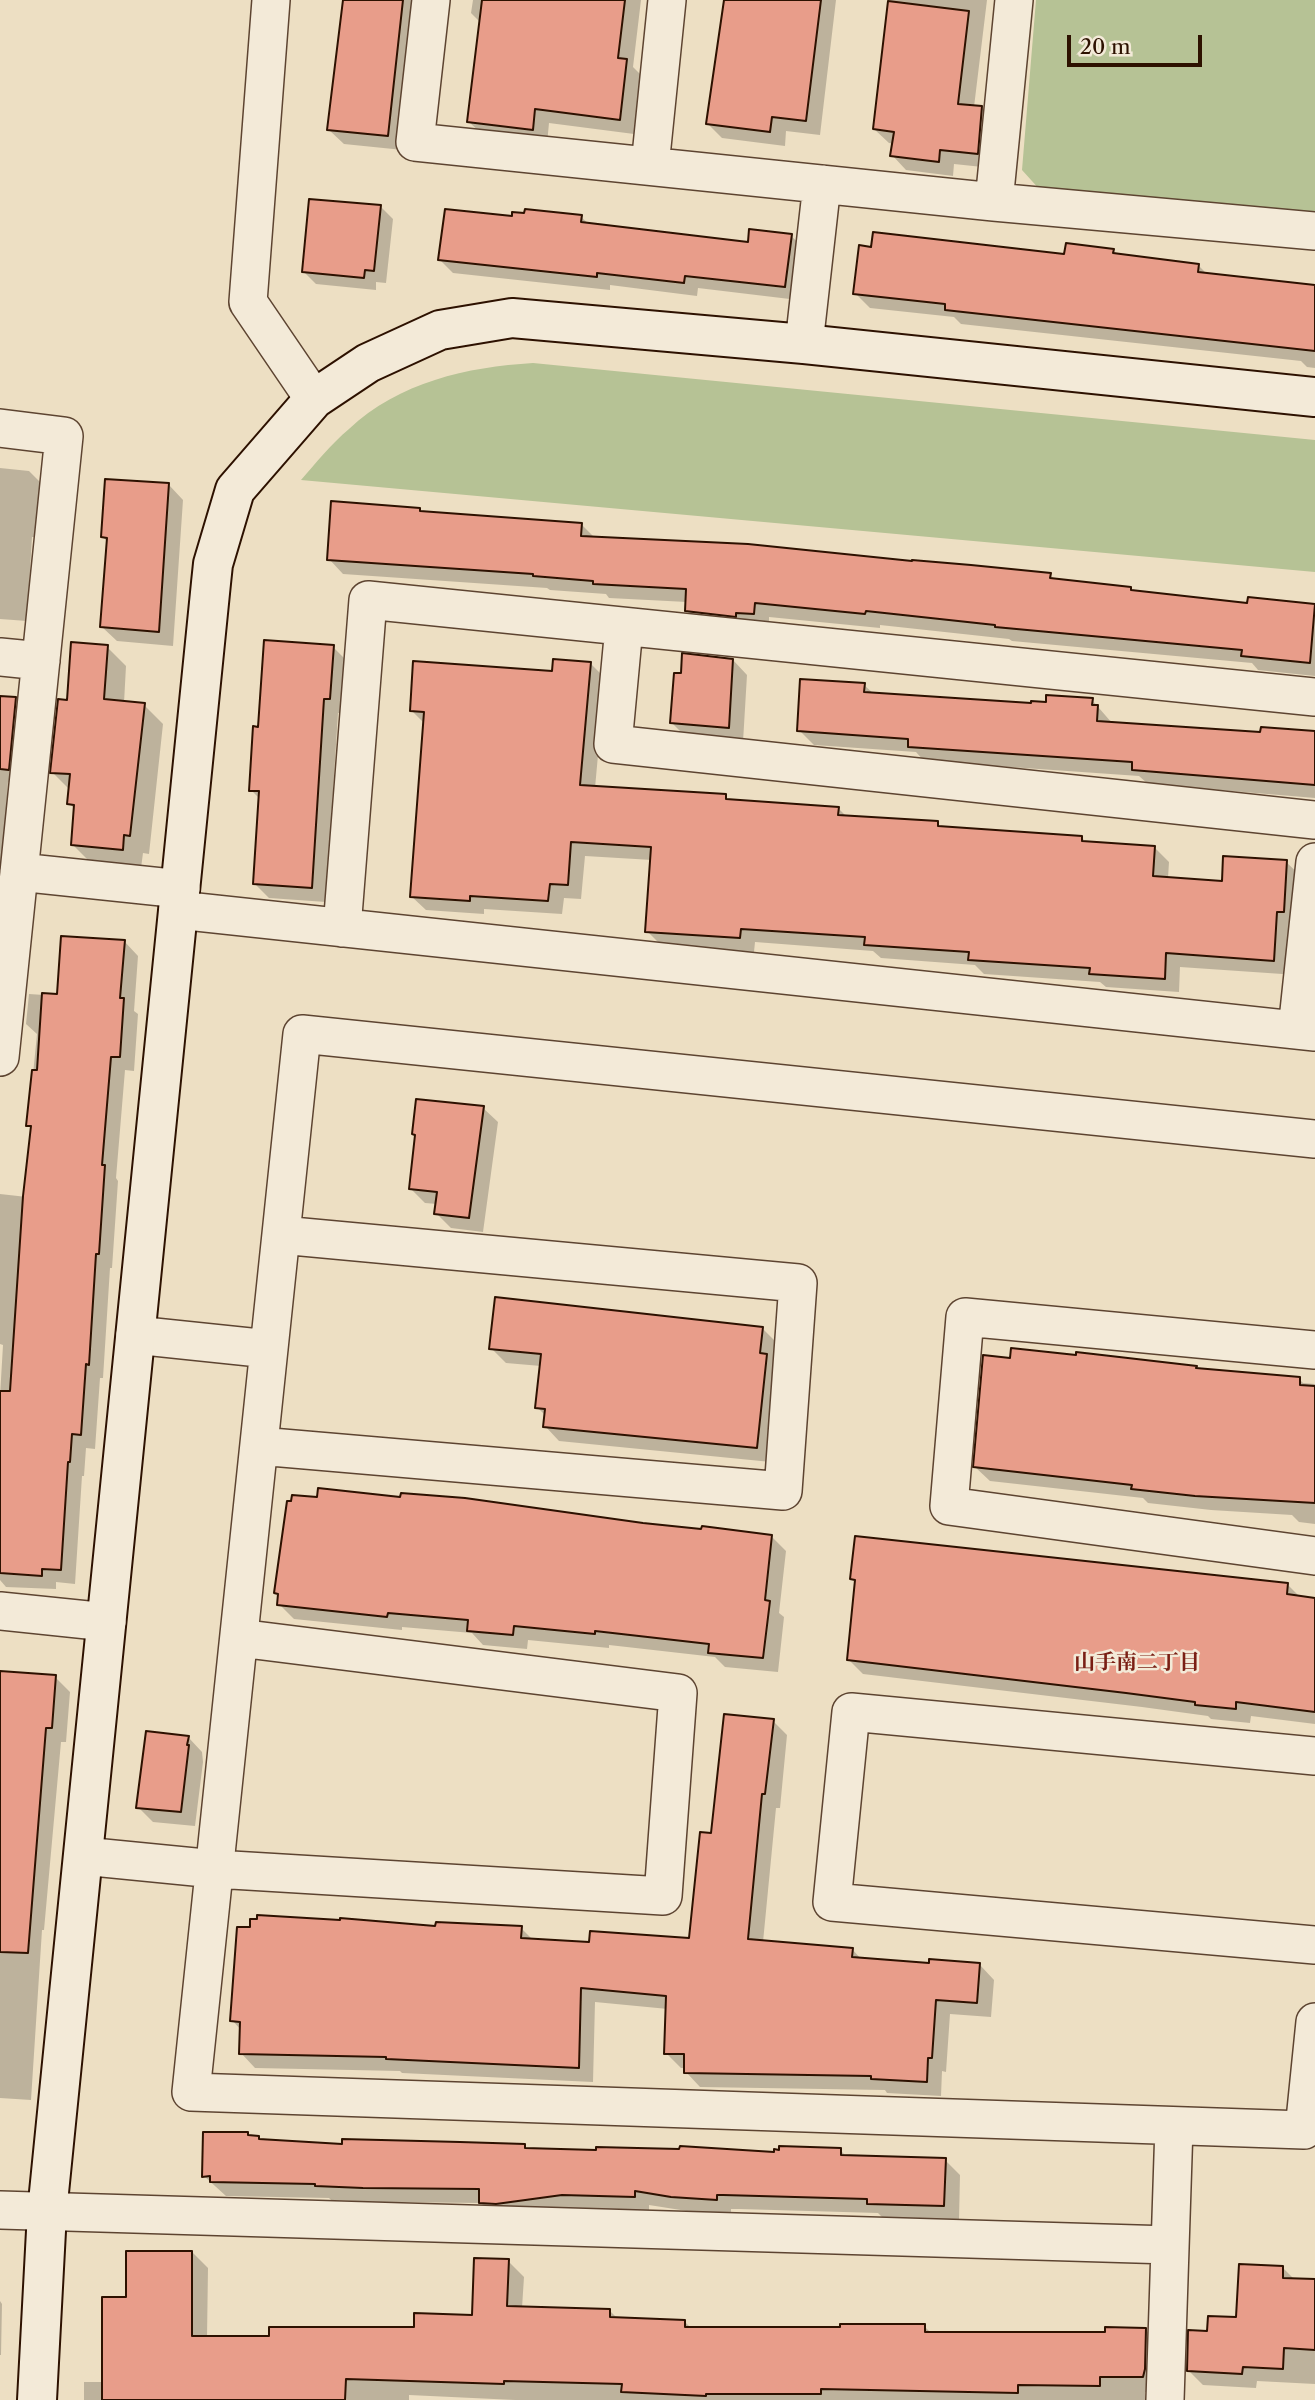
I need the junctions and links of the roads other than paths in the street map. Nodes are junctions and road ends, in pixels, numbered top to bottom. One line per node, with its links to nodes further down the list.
1 (271, 0): 11 (street)
2 (431, 0): 5 (street)
3 (667, 0): 5 (street)
4 (1014, 0): 7 (street)
5 (650, 166): 6 (street)
6 (822, 184): 7 (street); 9 (street)
7 (994, 202): 8 (street)
8 (1315, 231)
9 (804, 344): 10 (street); 11 (street)
10 (1315, 397)
11 (314, 399): 20 (street)
12 (0, 428): 15 (street)
13 (624, 627): 16 (street); 17 (street); 21 (street)
14 (0, 657): 15 (street)
15 (41, 661): 19 (street)
16 (1315, 697)
17 (1315, 820)
18 (1315, 862): 22 (street)
19 (19, 872): 20 (street); 23 (street)
20 (179, 899): 21 (street); 26 (street)
21 (342, 928): 22 (street)
22 (1306, 1031)
23 (0, 1057)
24 (1315, 1139): 25 (street)
25 (281, 1236): 27 (street); 29 (street)
26 (135, 1335): 27 (street); 32 (street)
27 (269, 1349): 29 (street)
28 (1315, 1350): 30 (street)
29 (259, 1446): 33 (street)
30 (1315, 1556)
31 (0, 1611): 32 (street)
32 (107, 1622): 35 (street)
33 (239, 1638): 36 (street); 36 (street)
34 (1315, 1756): 37 (street)
35 (83, 1856): 36 (street); 41 (street)
36 (215, 1869): 39 (street)
37 (1315, 1945)
38 (1315, 2022): 39 (street)
39 (1174, 2126): 42 (street)
40 (0, 2210): 41 (street)
41 (47, 2211): 42 (street); 43 (street)
42 (1170, 2245): 44 (street)
43 (37, 2400)
44 (1165, 2400)

